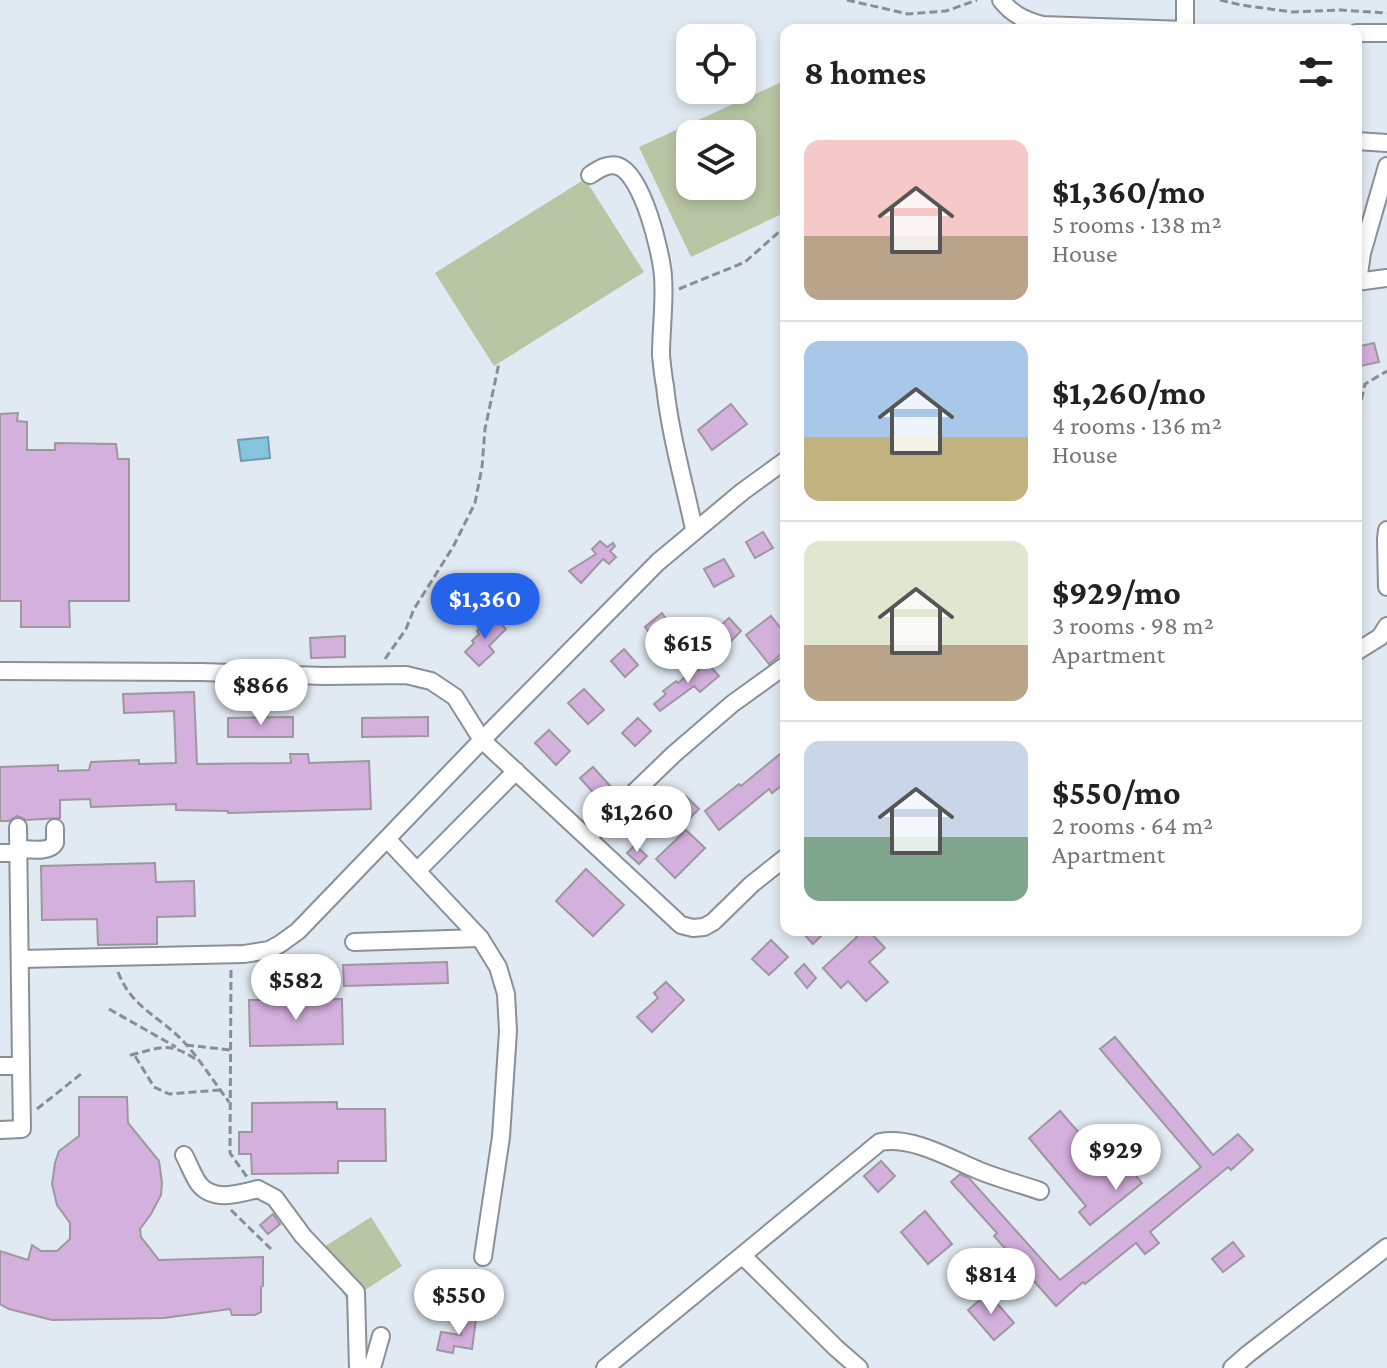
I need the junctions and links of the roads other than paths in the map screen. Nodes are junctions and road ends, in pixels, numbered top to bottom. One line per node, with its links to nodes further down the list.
1 (1001, 0): 3 (street)
2 (1185, 0): 4 (street)
3 (1038, 24)
4 (1185, 24)
5 (1362, 33): 6 (street)
6 (1387, 33)
7 (1362, 141): 8 (street)
8 (1387, 143)
9 (1387, 166): 12 (street)
10 (590, 175): 17 (street)
11 (1387, 215): 12 (street)
12 (1368, 232): 13 (street)
13 (1362, 259)
14 (1387, 278): 15 (street)
15 (1362, 281)
16 (780, 464): 17 (street)
17 (694, 529): 24 (street)
18 (1387, 530): 19 (street)
19 (1387, 587)
20 (1387, 626): 21 (street)
21 (1362, 648)
22 (780, 669): 28 (street)
23 (0, 671): 24 (street)
24 (482, 740): 25 (street); 29 (street)
25 (516, 771): 28 (street); 33 (street)
26 (18, 827): 30 (street)
27 (55, 828): 30 (street)
28 (588, 837): 32 (street)
29 (387, 839): 33 (street); 36 (street)
30 (18, 851): 31 (street); 36 (street)
31 (0, 853)
32 (780, 861)
33 (418, 870): 34 (street)
34 (480, 938): 35 (street); 44 (street)
35 (354, 942)
36 (20, 959): 38 (street)
37 (0, 1066): 38 (street)
38 (21, 1066): 39 (street)
39 (0, 1130)
40 (184, 1155): 47 (street)
41 (1040, 1191): 43 (street)
42 (1387, 1247): 46 (street)
43 (743, 1256): 49 (street); 50 (street)
44 (483, 1257)
45 (381, 1336): 48 (street)
46 (1250, 1361): 51 (street)
47 (358, 1368)
48 (372, 1368)
49 (605, 1368)
50 (859, 1368)
51 (1232, 1368)

